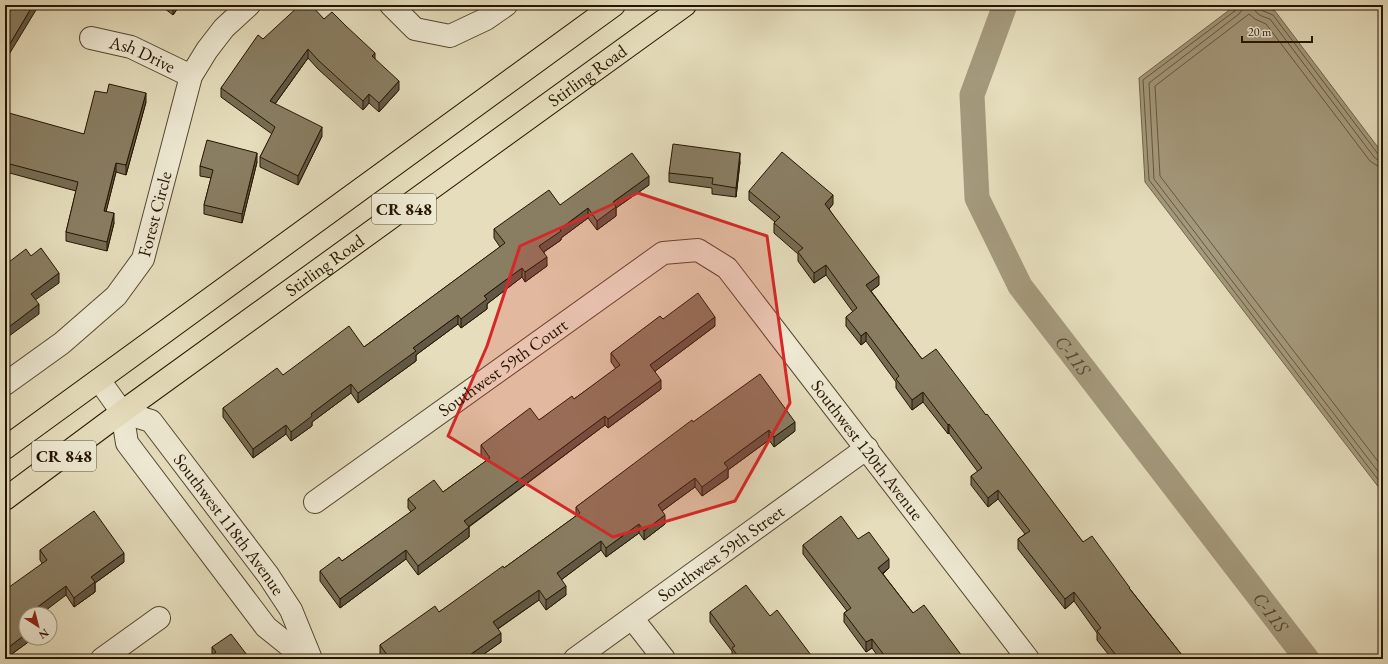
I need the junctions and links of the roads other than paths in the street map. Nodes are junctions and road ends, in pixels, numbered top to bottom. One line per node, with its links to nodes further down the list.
1 (249, 5): 7 (street, Forest Circle)
2 (391, 5): 3 (street)
3 (506, 5)
4 (614, 5): 9 (main road, CR 848)
5 (685, 5): 11 (main road, Stirling Road / CR 848)
6 (91, 38): 7 (street, Ash Drive)
7 (191, 76): 10 (street, Forest Circle)
8 (698, 250): 13 (street, Southwest 120th Avenue); 15 (street, Southwest 59th Court)
9 (99, 380): 11 (street, Southwest 118th Avenue); 12 (main road, CR 848)
10 (5, 384)
11 (122, 412): 14 (main road, Stirling Road / CR 848); 19 (street, Southwest 118th Avenue); 20 (street, Southwest 118th Avenue)
12 (5, 448)
13 (867, 448): 17 (street, Southwest 59th Street); 23 (street, Southwest 120th Avenue)
14 (5, 499)
15 (315, 502)
16 (159, 618): 18 (street)
17 (632, 618): 21 (street, Southwest 59th Street); 22 (street)
18 (102, 659)
19 (306, 659)
20 (311, 659)
21 (575, 659)
22 (664, 659)
23 (1028, 659)

